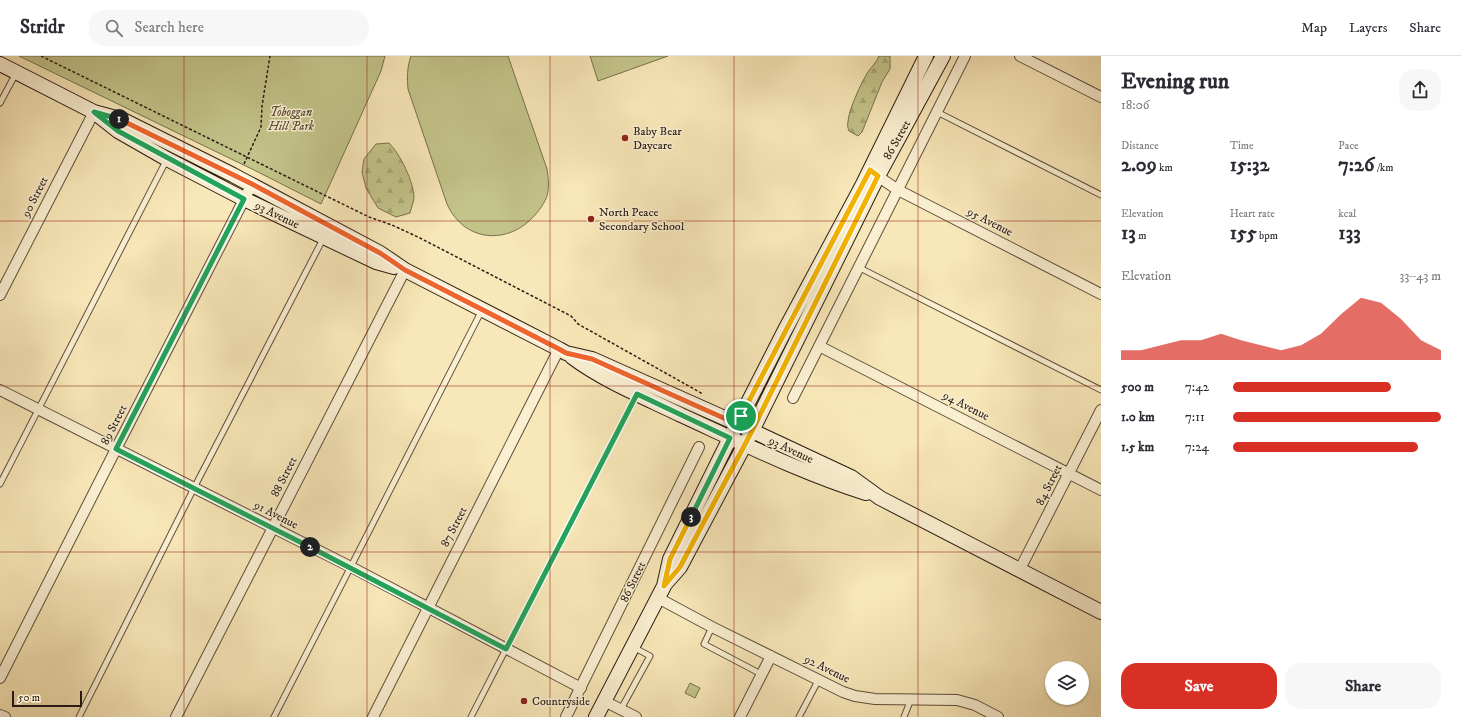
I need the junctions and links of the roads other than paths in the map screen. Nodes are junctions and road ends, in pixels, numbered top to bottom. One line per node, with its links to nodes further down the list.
1 (926, 56): 12 (main road, 86 Street)
2 (943, 56): 12 (main road, 86 Street)
3 (965, 56): 10 (street, 86 Street)
4 (1020, 56): 7 (street)
5 (0, 64): 6 (main road, 93 Avenue)
6 (16, 72): 8 (lane); 9 (main road, 93 Avenue)
7 (1101, 97)
8 (0, 103)
9 (94, 112): 11 (main road, 93 Avenue); 13 (main road, 93 Avenue); 21 (street, 90 Street)
10 (937, 112): 14 (street, 86 Street); 15 (lane)
11 (167, 159): 16 (main road, 93 Avenue); 29 (lane)
12 (874, 173): 14 (street, 95 Avenue); 31 (main road, 86 Street); 32 (main road, 86 Street)
13 (252, 184): 16 (street, 89 Street); 19 (main road, 93 Avenue)
14 (898, 190): 18 (street, 86 Street); 20 (street, 95 Avenue)
15 (1101, 195)
16 (244, 199): 17 (main road, 93 Avenue); 36 (street, 89 Street)
17 (324, 238): 19 (main road, 93 Avenue); 39 (lane)
18 (858, 267): 23 (street, 86 Street); 26 (lane)
19 (405, 270): 22 (main road, 93 Avenue); 42 (street, 88 Street)
20 (1101, 294)
21 (0, 295)
22 (483, 310): 24 (main road, 93 Avenue); 43 (lane)
23 (819, 346): 28 (street, 86 Street); 37 (street, 94 Avenue)
24 (563, 351): 27 (main road, 93 Avenue); 31 (main road, 93 Avenue); 46 (street, 87 Street)
25 (0, 390): 29 (street, 91 Avenue)
26 (1101, 390)
27 (637, 394): 33 (main road, 93 Avenue); 50 (lane)
28 (793, 398)
29 (38, 409): 36 (street, 91 Avenue); 38 (lane)
30 (1101, 410): 37 (street, 84 Street)
31 (737, 424): 32 (main road, 93 Avenue); 33 (main road, 86 Street)
32 (752, 431): 34 (main road, 86 Street); 41 (main road, 93 Avenue)
33 (730, 438): 34 (main road, 93 Avenue); 45 (main road, 86 Street)
34 (745, 444): 41 (main road, 93 Avenue); 45 (main road, 86 Street)
35 (699, 447): 55 (street, 86 Street)
36 (116, 449): 39 (street, 91 Avenue); 53 (street, 89 Street)
37 (1069, 474): 40 (street, 94 Avenue); 44 (street, 84 Street)
38 (0, 484)
39 (194, 488): 42 (street, 91 Avenue); 61 (lane)
40 (1101, 490)
41 (880, 498): 44 (main road, 93 Avenue)
42 (273, 528): 43 (street, 91 Avenue); 62 (street, 88 Street)
43 (351, 568): 46 (street, 91 Avenue); 63 (lane)
44 (1019, 571): 47 (main road, 93 Avenue)
45 (661, 592): 48 (street, 92 Avenue); 49 (main road, 86 Street)
46 (428, 608): 50 (street, 91 Avenue); 64 (street, 87 Street)
47 (1101, 612)
48 (712, 627): 51 (street, 92 Avenue); 52 (lane)
49 (632, 647): 57 (main road, 86 Street); 58 (lane)
50 (506, 649): 55 (street, 91 Avenue); 65 (lane)
51 (771, 656): 52 (street); 54 (street, 92 Avenue)
52 (761, 674): 69 (street)
53 (0, 678)
54 (819, 679): 56 (street, 92 Avenue); 70 (lane)
55 (581, 688): 66 (street, 86 Street)
56 (911, 698): 71 (lane); 72 (street, 92 Avenue)
57 (604, 701): 58 (street); 67 (main road, 86 Street)
58 (621, 709): 68 (street)
59 (0, 715): 60 (street)
60 (5, 717)
61 (79, 717)
62 (176, 717)
63 (274, 717)
64 (373, 717)
65 (471, 717)
66 (566, 717)
67 (596, 717)
68 (636, 717)
69 (740, 717)
70 (799, 717)
71 (904, 717)
72 (998, 717)

